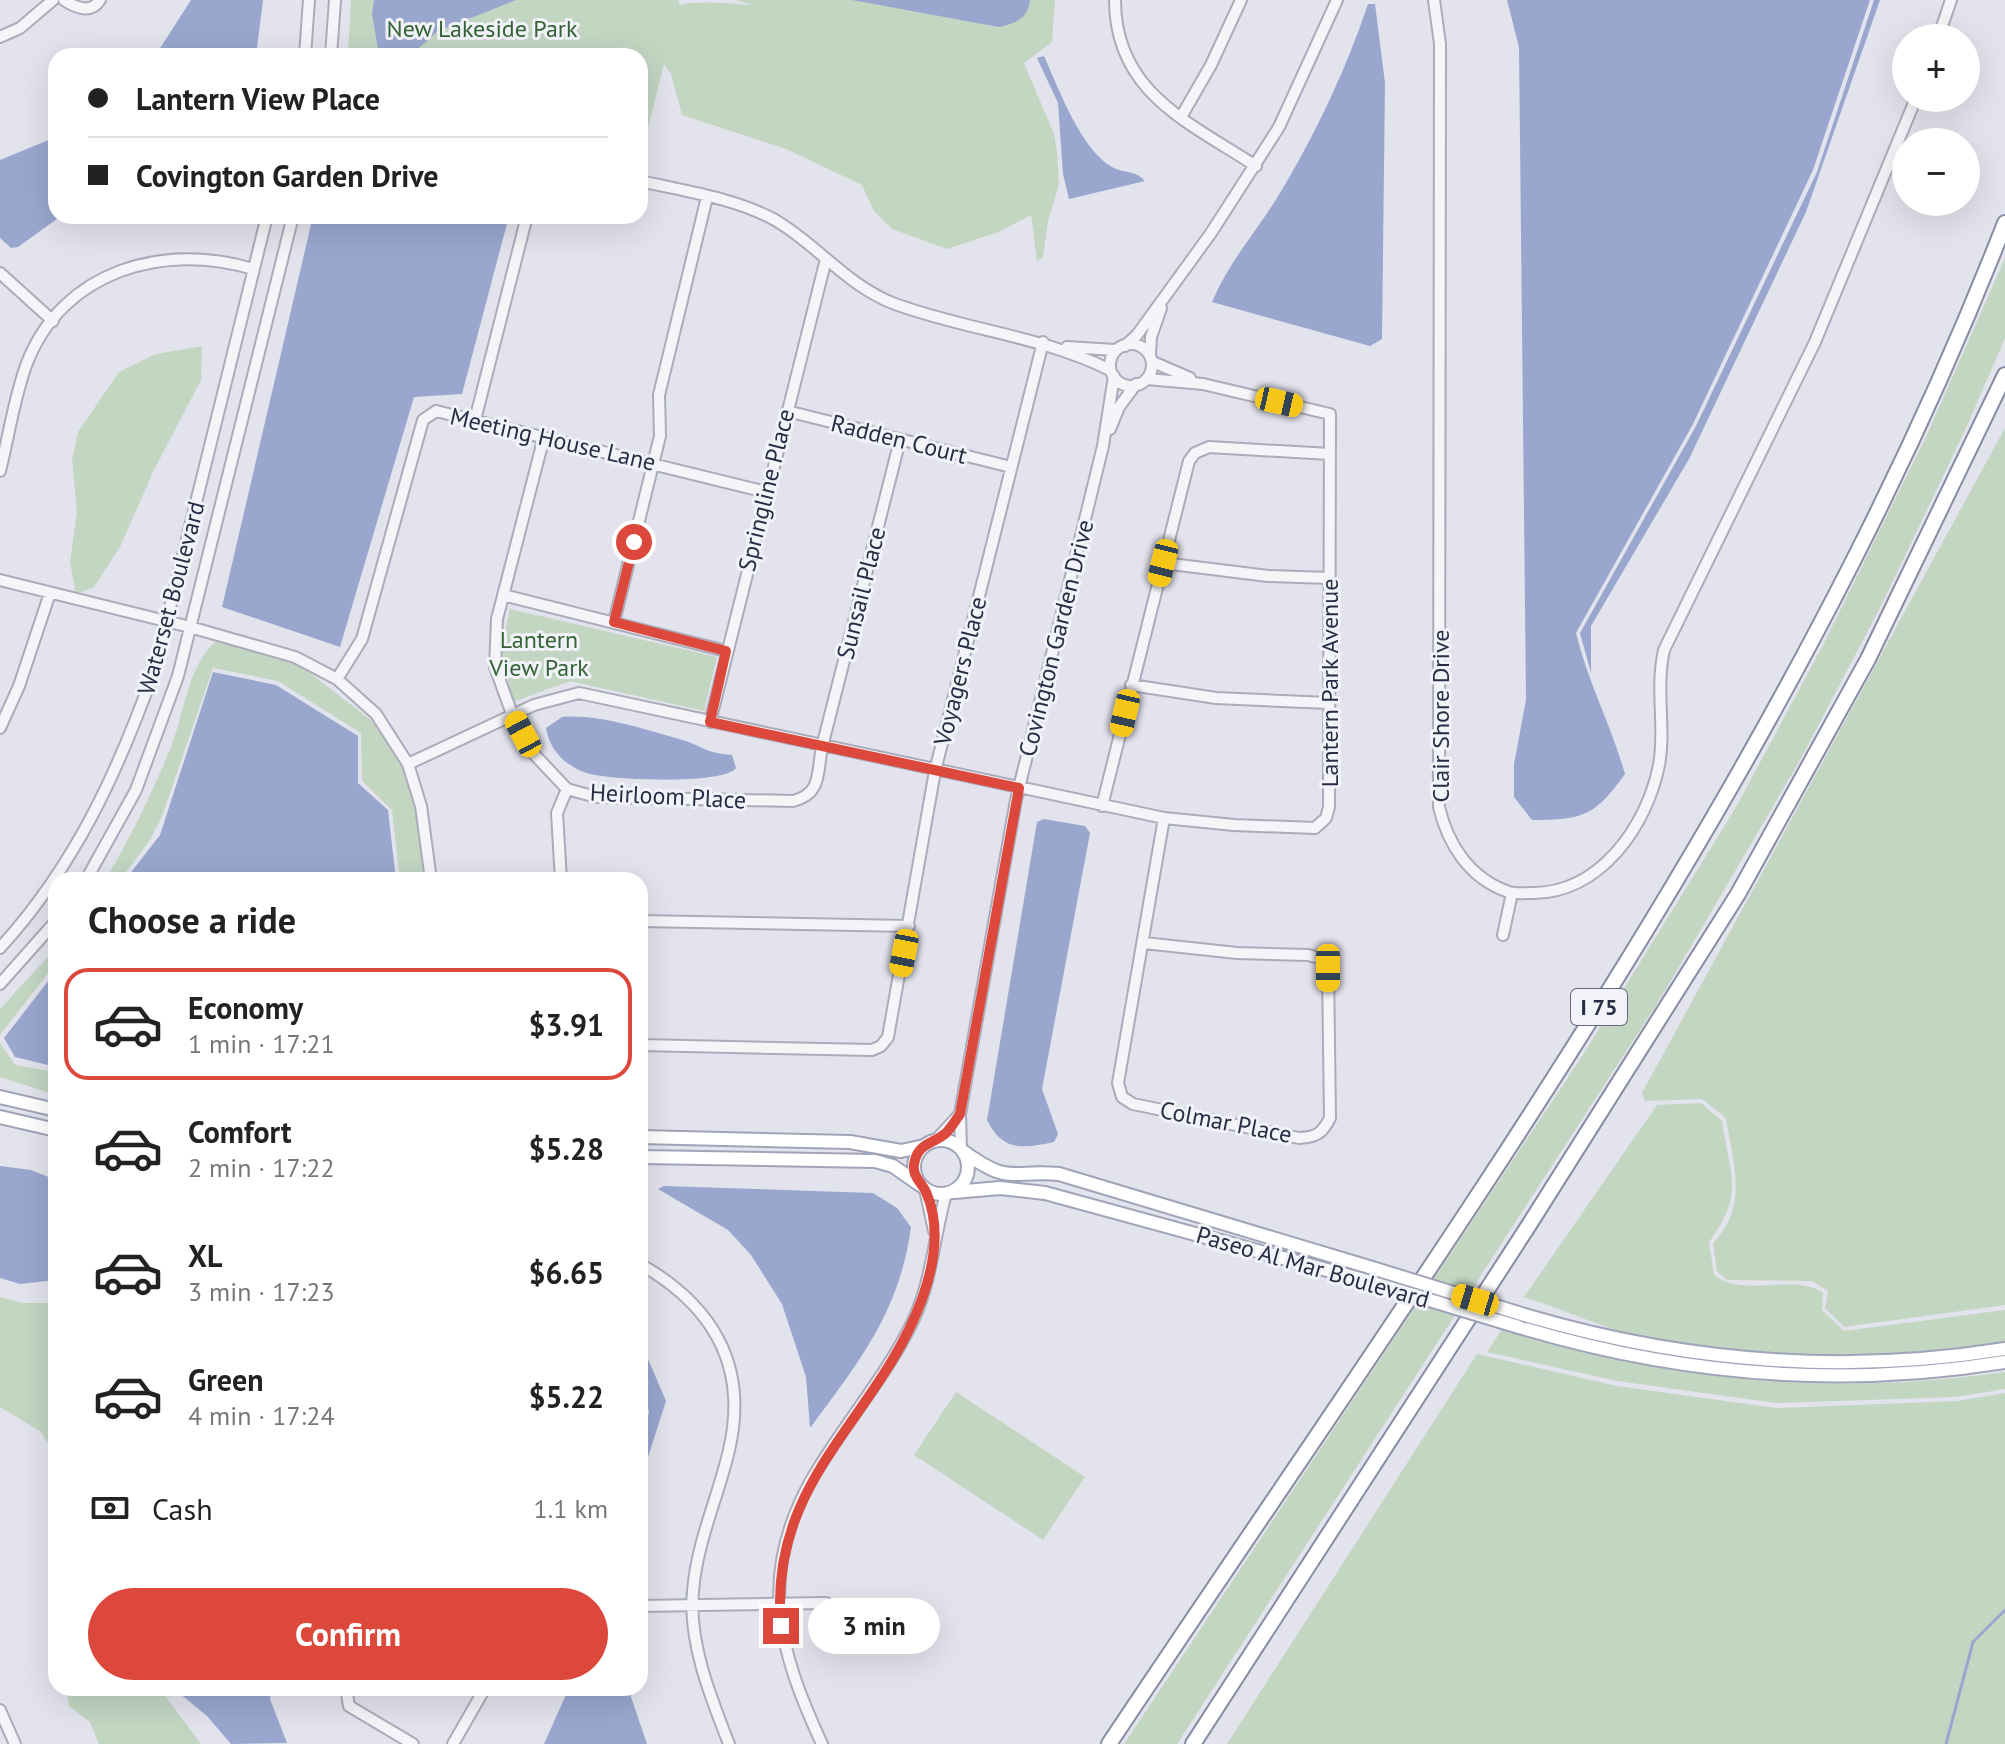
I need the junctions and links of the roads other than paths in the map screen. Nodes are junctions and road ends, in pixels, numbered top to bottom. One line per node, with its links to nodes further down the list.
1 (53, 0): 12 (street)
2 (64, 0): 3 (street)
3 (100, 0)
4 (309, 0): 13 (street)
5 (335, 0): 14 (street)
6 (1115, 0): 16 (street)
7 (1241, 0): 16 (street)
8 (1337, 0): 17 (street, Covington Garden Drive)
9 (1434, 0): 76 (street, Clair Shore Drive)
10 (1951, 0): 11 (street)
11 (1943, 24)
12 (0, 37)
13 (306, 48)
14 (332, 48)
15 (1910, 112): 76 (street)
16 (1181, 117): 17 (street)
17 (1256, 166): 27 (street, Covington Garden Drive)
18 (648, 183): 19 (street)
19 (707, 197): 24 (street); 44 (street)
20 (2005, 223): 113 (highway, I 75)
21 (265, 224): 25 (street, Waterset Boulevard)
22 (291, 224): 55 (street, Waterset Boulevard)
23 (525, 224): 38 (street)
24 (826, 259): 29 (street); 37 (street, Springline Place)
25 (253, 269): 28 (street); 53 (street, Waterset Boulevard)
26 (0, 273): 28 (street)
27 (1167, 291): 30 (street, Covington Garden Drive); 31 (street, Covington Garden Drive)
28 (53, 321): 42 (street)
29 (1048, 344): 30 (street); 32 (street); 45 (street, Voyagers Place)
30 (1120, 348): 31 (street); 32 (street, Covington Garden Drive)
31 (1152, 359): 34 (street, Covington Garden Drive); 36 (street)
32 (1112, 373): 35 (street); 41 (street, Covington Garden Drive)
33 (2005, 375): 114 (highway, I 75)
34 (1147, 379): 35 (street); 36 (street)
35 (1136, 384): 41 (street, Covington Garden Drive)
36 (1203, 384): 43 (street, Lantern Park Avenue)
37 (787, 411): 40 (street, Radden Court); 47 (street, Springline Place)
38 (475, 420): 39 (street, Meeting House Lane); 57 (street, Meeting House Lane)
39 (544, 437): 44 (street, Meeting House Lane); 52 (street, Heirloom Place)
40 (900, 440): 45 (street, Radden Court); 64 (street, Sunsail Place)
41 (1103, 446): 67 (street, Covington Garden Drive)
42 (2, 450): 46 (street)
43 (1330, 454): 48 (street); 49 (street, Lantern Park Avenue)
44 (654, 462): 47 (street, Meeting House Lane); 54 (street)
45 (1011, 467): 66 (street, Voyagers Place)
46 (0, 471)
47 (766, 492): 56 (street, Springline Place)
48 (1163, 563): 49 (street); 58 (street)
49 (1329, 578): 59 (street, Lantern Park Avenue)
50 (0, 580): 51 (street)
51 (50, 593): 53 (street); 60 (street)
52 (503, 595): 54 (street); 61 (street, Heirloom Place)
53 (165, 621): 55 (street); 71 (street, Waterset Boulevard)
54 (614, 622): 56 (street)
55 (190, 627): 57 (street); 72 (street, Waterset Boulevard)
56 (726, 651): 62 (street, Springline Place)
57 (337, 679): 65 (street)
58 (1131, 685): 59 (street); 69 (street)
59 (1329, 703): 70 (street, Lantern Park Avenue)
60 (5, 708): 63 (street)
61 (512, 714): 62 (street, Lantern Park Avenue); 65 (street, Lantern Park Avenue); 68 (street, Heirloom Place)
62 (710, 722): 64 (street, Lantern Park Avenue)
63 (0, 728)
64 (822, 747): 66 (street, Lantern Park Avenue); 68 (street, Heirloom Place)
65 (408, 764): 73 (street)
66 (935, 771): 67 (street, Lantern Park Avenue); 78 (street, Voyagers Place)
67 (1019, 788): 69 (street, Lantern Park Avenue); 87 (street, Covington Garden Drive)
68 (567, 789): 74 (street)
69 (1102, 806): 70 (street, Lantern Park Avenue)
70 (1164, 818): 81 (street, Colmar Place)
71 (60, 872)
72 (90, 872)
73 (430, 872)
74 (561, 872)
75 (48, 888): 82 (street, Waterset Boulevard)
76 (1512, 893): 80 (street)
77 (648, 921): 78 (street)
78 (909, 926): 84 (street, Voyagers Place)
79 (48, 930): 83 (street)
80 (1503, 935)
81 (1144, 943): 81 (street, Colmar Place)
82 (0, 948)
83 (0, 984)
84 (648, 1045)
85 (0, 1097): 86 (main road)
86 (48, 1108)
87 (960, 1114): 91 (street); 93 (street, Covington Garden Drive)
88 (0, 1117): 89 (main road)
89 (48, 1128)
90 (648, 1137): 92 (main road)
91 (936, 1140): 92 (main road); 93 (main road)
92 (924, 1146): 95 (main road)
93 (963, 1150): 96 (main road); 99 (main road, Paseo Al Mar Boulevard, bridge)
94 (648, 1157): 95 (main road)
95 (923, 1187): 96 (main road); 97 (street)
96 (950, 1193): 97 (street); 100 (main road, Paseo Al Mar Boulevard, bridge)
97 (935, 1241): 101 (street)
98 (648, 1269): 103 (street)
99 (2005, 1349)
100 (2005, 1362)
101 (779, 1602): 102 (street); 103 (street); 112 (street)
102 (826, 1603)
103 (693, 1605): 104 (street); 111 (street)
104 (648, 1606)
105 (347, 1696): 109 (street)
106 (480, 1696): 110 (street)
107 (0, 1710): 108 (street)
108 (15, 1744)
109 (413, 1744)
110 (453, 1744)
111 (729, 1744)
112 (822, 1744)
113 (1109, 1744)
114 (1193, 1744)

